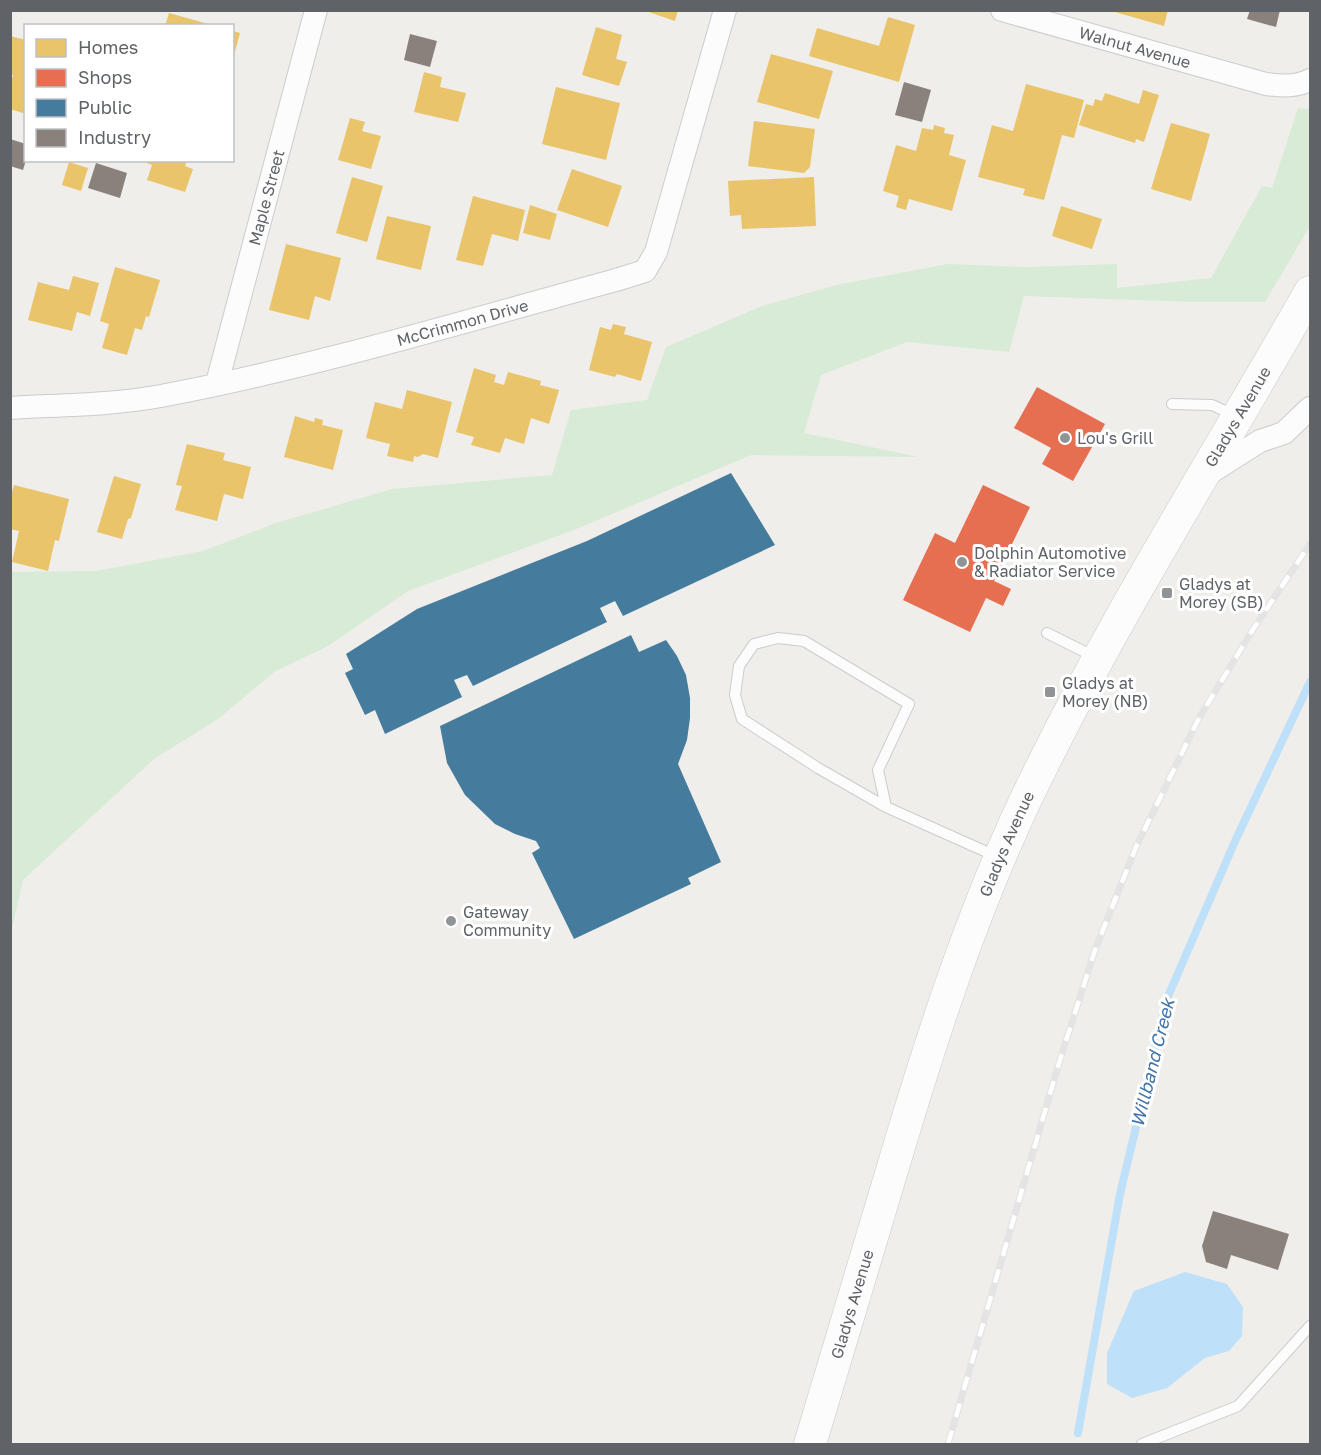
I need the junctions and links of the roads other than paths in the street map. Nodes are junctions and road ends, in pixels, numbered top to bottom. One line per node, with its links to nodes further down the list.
1 (316, 10): 6 (street, Maple Street)
2 (724, 10): 6 (street, McCrimmon Drive)
3 (1002, 10): 4 (street, Walnut Avenue)
4 (1311, 80)
5 (1311, 292): 10 (main road, Gladys Avenue)
6 (217, 383): 8 (street, McCrimmon Drive)
7 (1172, 404): 10 (lane)
8 (10, 408)
9 (1311, 408): 11 (street)
10 (1239, 417): 11 (main road, Gladys Avenue)
11 (1204, 476): 13 (main road, Gladys Avenue)
12 (1047, 633): 13 (lane)
13 (1098, 659): 15 (main road, Gladys Avenue)
14 (886, 807): 14 (lane); 15 (lane)
15 (1000, 858): 17 (main road, Gladys Avenue)
16 (1311, 1326): 18 (lane)
17 (810, 1444)
18 (1142, 1444)

